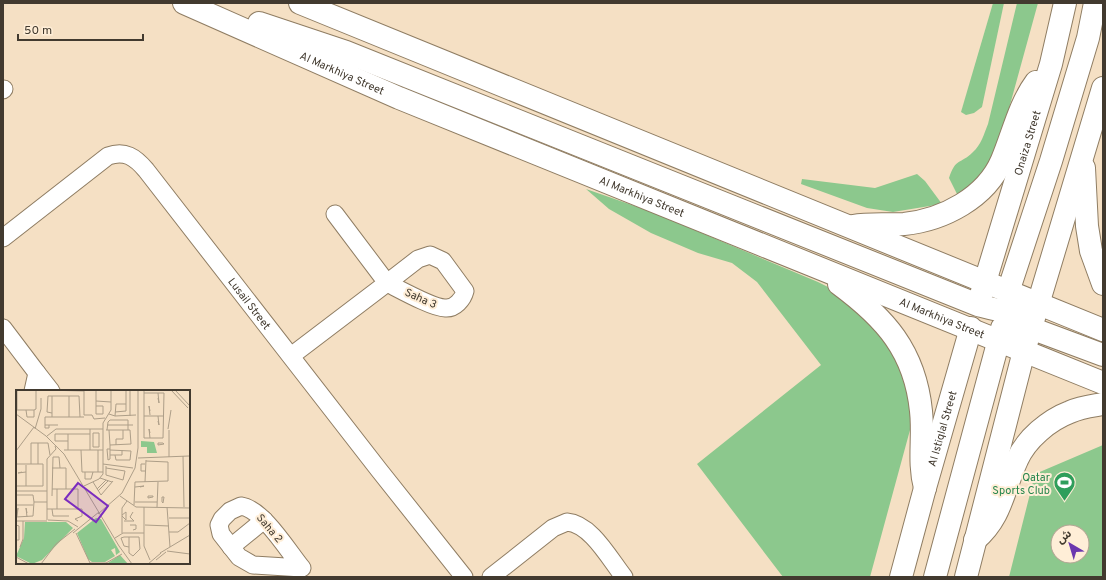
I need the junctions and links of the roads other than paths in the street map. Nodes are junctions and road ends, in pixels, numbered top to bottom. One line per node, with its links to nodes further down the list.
1 (184, 3): 5 (main road, Al Markhiya Street)
2 (300, 3): 10 (main road, Al Markhiya Street)
3 (1065, 3): 6 (main road, Onaiza Street)
4 (1096, 3): 17 (main road)
5 (216, 16): 12 (main road, Al Markhiya Street); 16 (main road)
6 (1051, 64): 10 (main road); 13 (main road, Onaiza Street)
7 (1103, 88): 8 (main road)
8 (1084, 153): 14 (main road); 15 (main road)
9 (335, 214): 22 (street)
10 (849, 226): 13 (main road, Al Markhiya Street)
11 (3, 238): 22 (street, Lusail Street)
12 (814, 265): 19 (main road, Al Markhiya Street); 29 (main road)
13 (985, 281): 16 (main road, Al Istiqlal Street); 17 (main road, Al Markhiya Street)
14 (1103, 284)
15 (1037, 303): 17 (main road, Al Markhiya Street); 17 (main road); 20 (main road, Al Markhiya Street)
16 (978, 305): 17 (main road); 19 (main road, Al Istiqlal Street)
17 (1009, 317): 19 (main road); 21 (main road, Al Markhiya Street); 23 (main road); 38 (main road)
18 (3, 328): 24 (street)
19 (971, 328): 29 (main road, Al Istiqlal Street)
20 (1103, 330)
21 (1024, 351): 25 (main road, Al Markhiya Street); 31 (main road)
22 (291, 356): 34 (street, Lusail Street)
23 (1103, 356)
24 (37, 373): 26 (street); 27 (street)
25 (1103, 383)
26 (33, 390)
27 (50, 390)
28 (1103, 404): 31 (main road)
29 (925, 488): 37 (main road, Al Istiqlal Street)
30 (264, 520): 32 (street); 32 (street, Saha 2); 33 (street, Saha 2)
31 (975, 540): 39 (main road)
32 (231, 547): 33 (street, Saha 2)
33 (305, 573)
34 (464, 577)
35 (491, 577): 36 (street)
36 (624, 577)
37 (901, 577)
38 (935, 577)
39 (966, 577)

